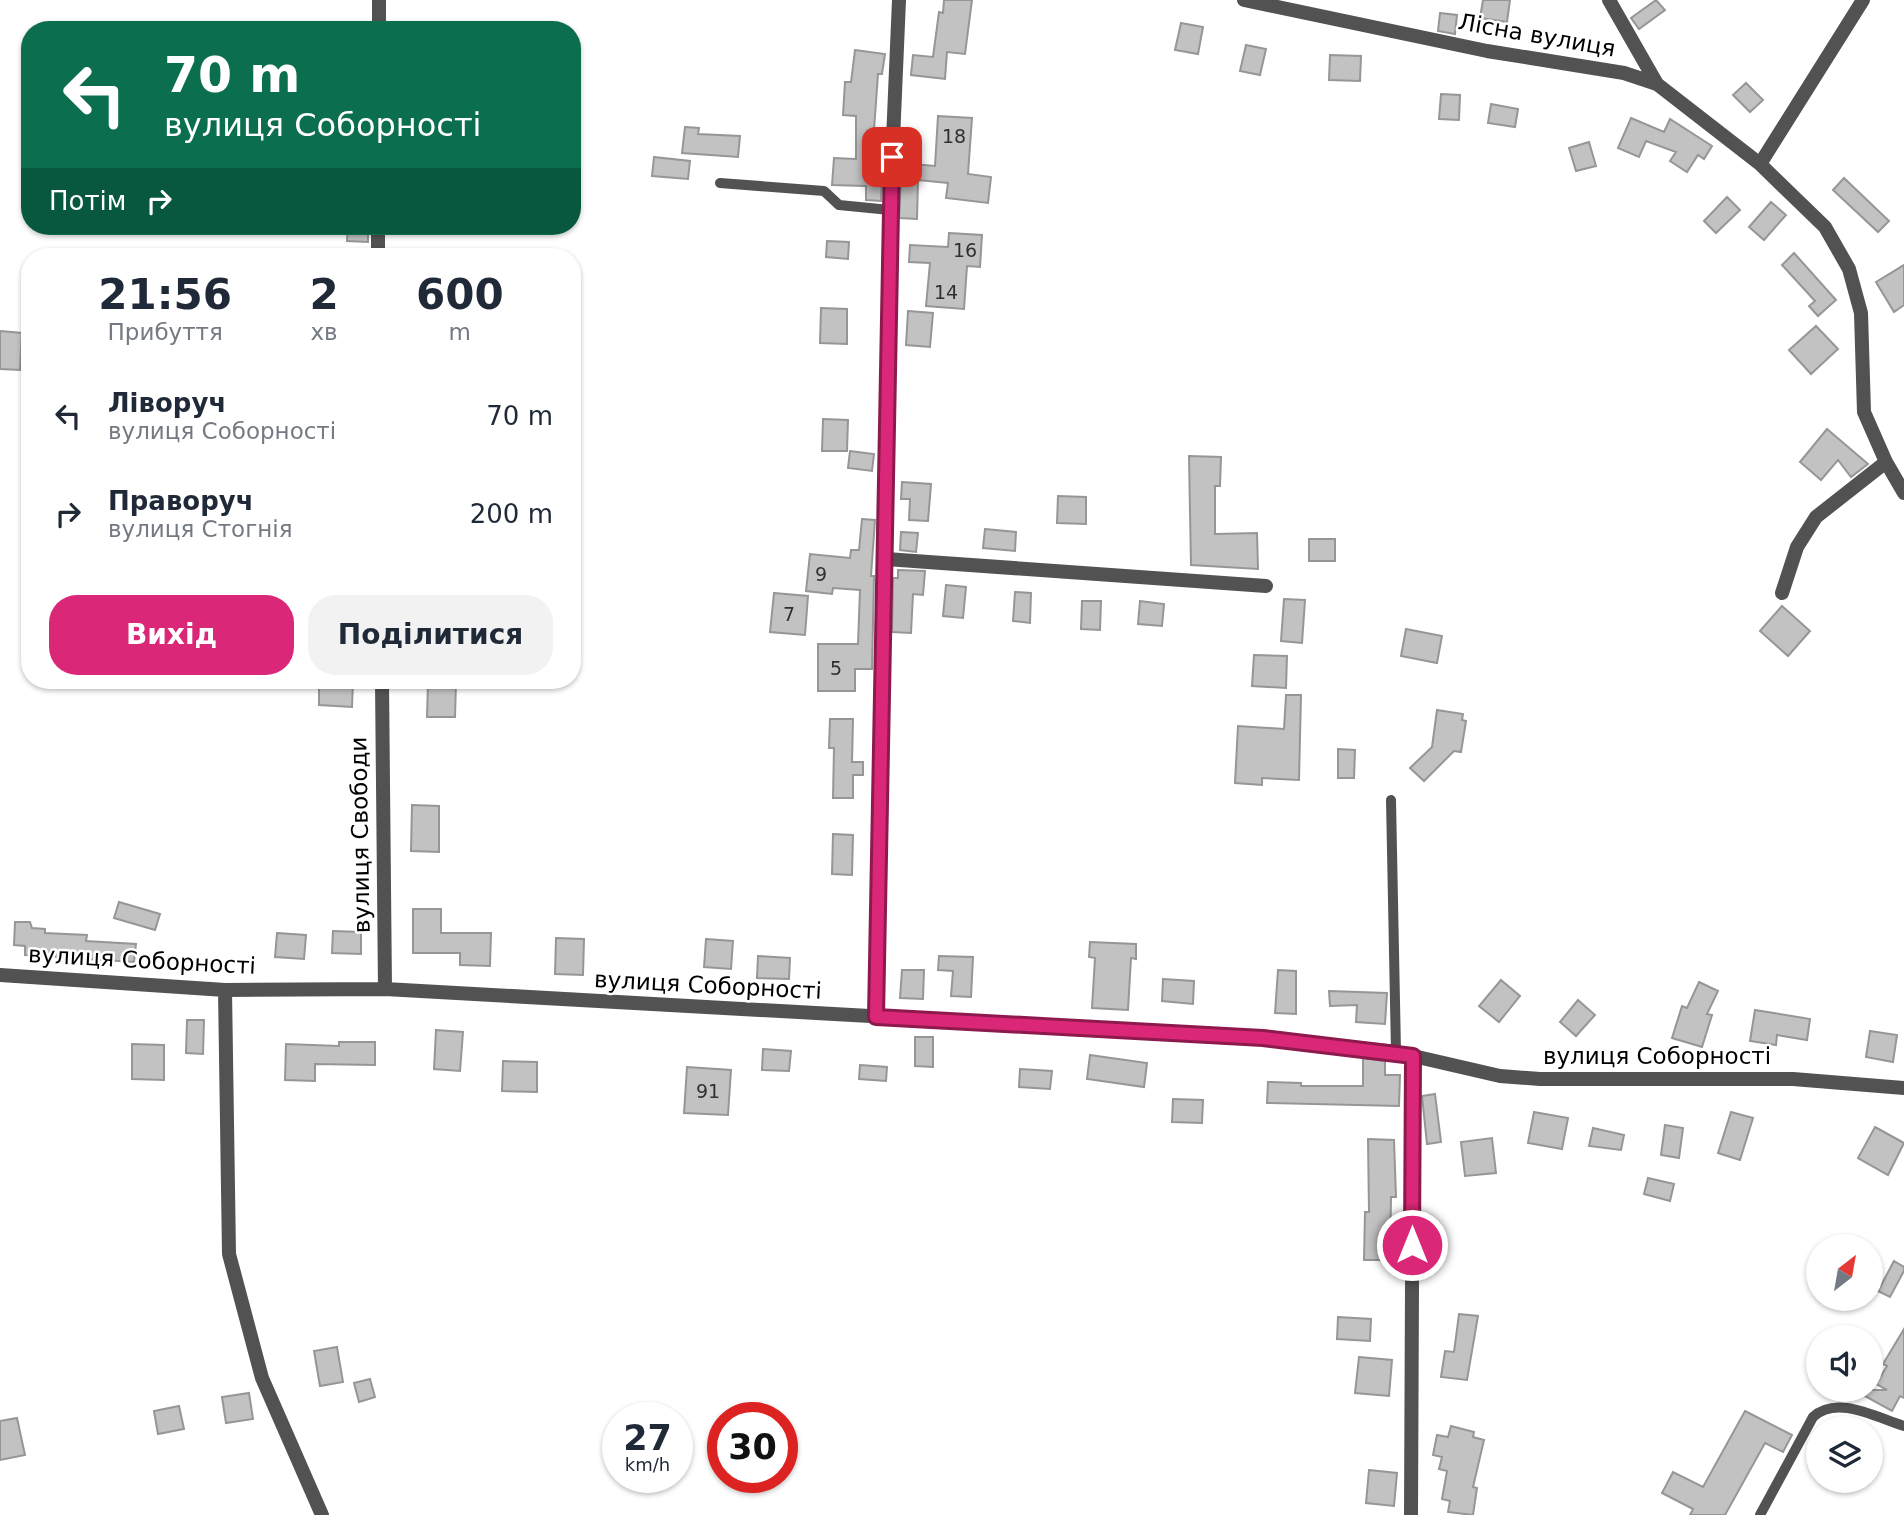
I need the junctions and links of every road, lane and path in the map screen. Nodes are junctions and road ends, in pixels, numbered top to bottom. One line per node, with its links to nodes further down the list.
1 (379, 0): 6 (street)
2 (899, 0): 10 (street)
3 (1244, 0): 7 (street, Лісна вулиця)
4 (1609, 0): 7 (street)
5 (1863, 0): 8 (street)
6 (379, 21)
7 (1657, 84): 8 (street)
8 (1760, 164): 11 (street)
9 (720, 183): 10 (lane)
10 (890, 210): 13 (street)
11 (1886, 462): 12 (street); 15 (street)
12 (1904, 492)
13 (886, 559): 14 (street); 21 (street)
14 (1266, 586)
15 (1782, 593)
16 (382, 689): 19 (street, вулиця Свободи)
17 (1391, 800): 22 (lane)
18 (0, 975): 20 (street, вулиця Соборності)
19 (385, 989): 20 (street, вулиця Соборності); 21 (street, вулиця Соборності)
20 (225, 990): 26 (street)
21 (876, 1017): 22 (street, вулиця Соборності)
22 (1396, 1052): 23 (street, вулиця Соборності)
23 (1413, 1056): 24 (street, вулиця Соборності); 27 (street)
24 (1904, 1088)
25 (1904, 1426): 28 (lane)
26 (322, 1515)
27 (1411, 1515)
28 (1760, 1515)

